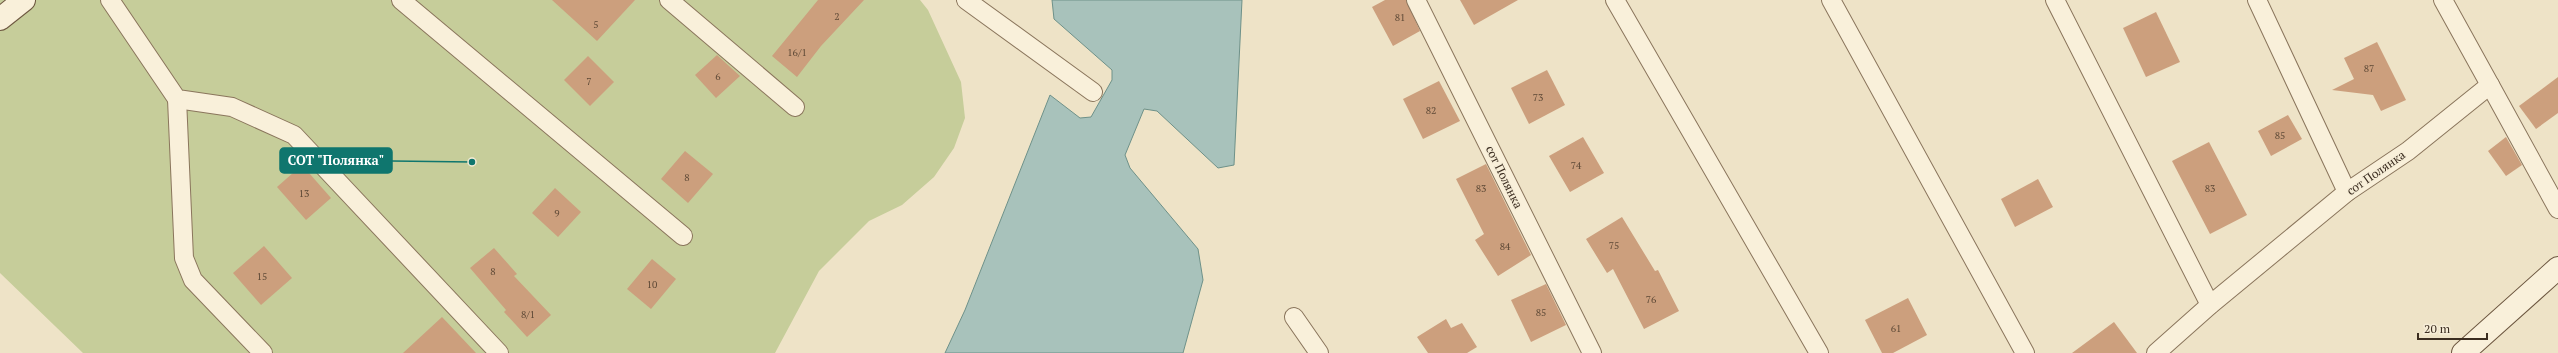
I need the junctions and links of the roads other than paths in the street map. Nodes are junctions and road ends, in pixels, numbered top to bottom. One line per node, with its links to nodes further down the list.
1 (24, 0): 12 (main road)
2 (110, 0): 15 (street)
3 (401, 0): 19 (street)
4 (669, 0): 16 (street)
5 (966, 0): 14 (street)
6 (1416, 0): 26 (street, сот Полянка)
7 (1615, 0): 27 (street)
8 (1831, 0): 28 (street)
9 (2055, 0): 21 (street)
10 (2257, 0): 17 (street)
11 (2443, 0): 13 (street)
12 (0, 19)
13 (2490, 85): 17 (street, сот Полянка); 18 (street)
14 (1093, 92)
15 (177, 99): 23 (street); 24 (street)
16 (795, 107)
17 (2347, 192): 21 (street, сот Полянка)
18 (2558, 209)
19 (682, 236)
20 (2558, 268): 30 (main road)
21 (2210, 305): 29 (street, сот Полянка)
22 (1294, 317): 25 (street)
23 (263, 353)
24 (499, 353)
25 (1319, 353)
26 (1592, 353)
27 (1819, 353)
28 (2025, 353)
29 (2156, 353)
30 (2463, 353)

